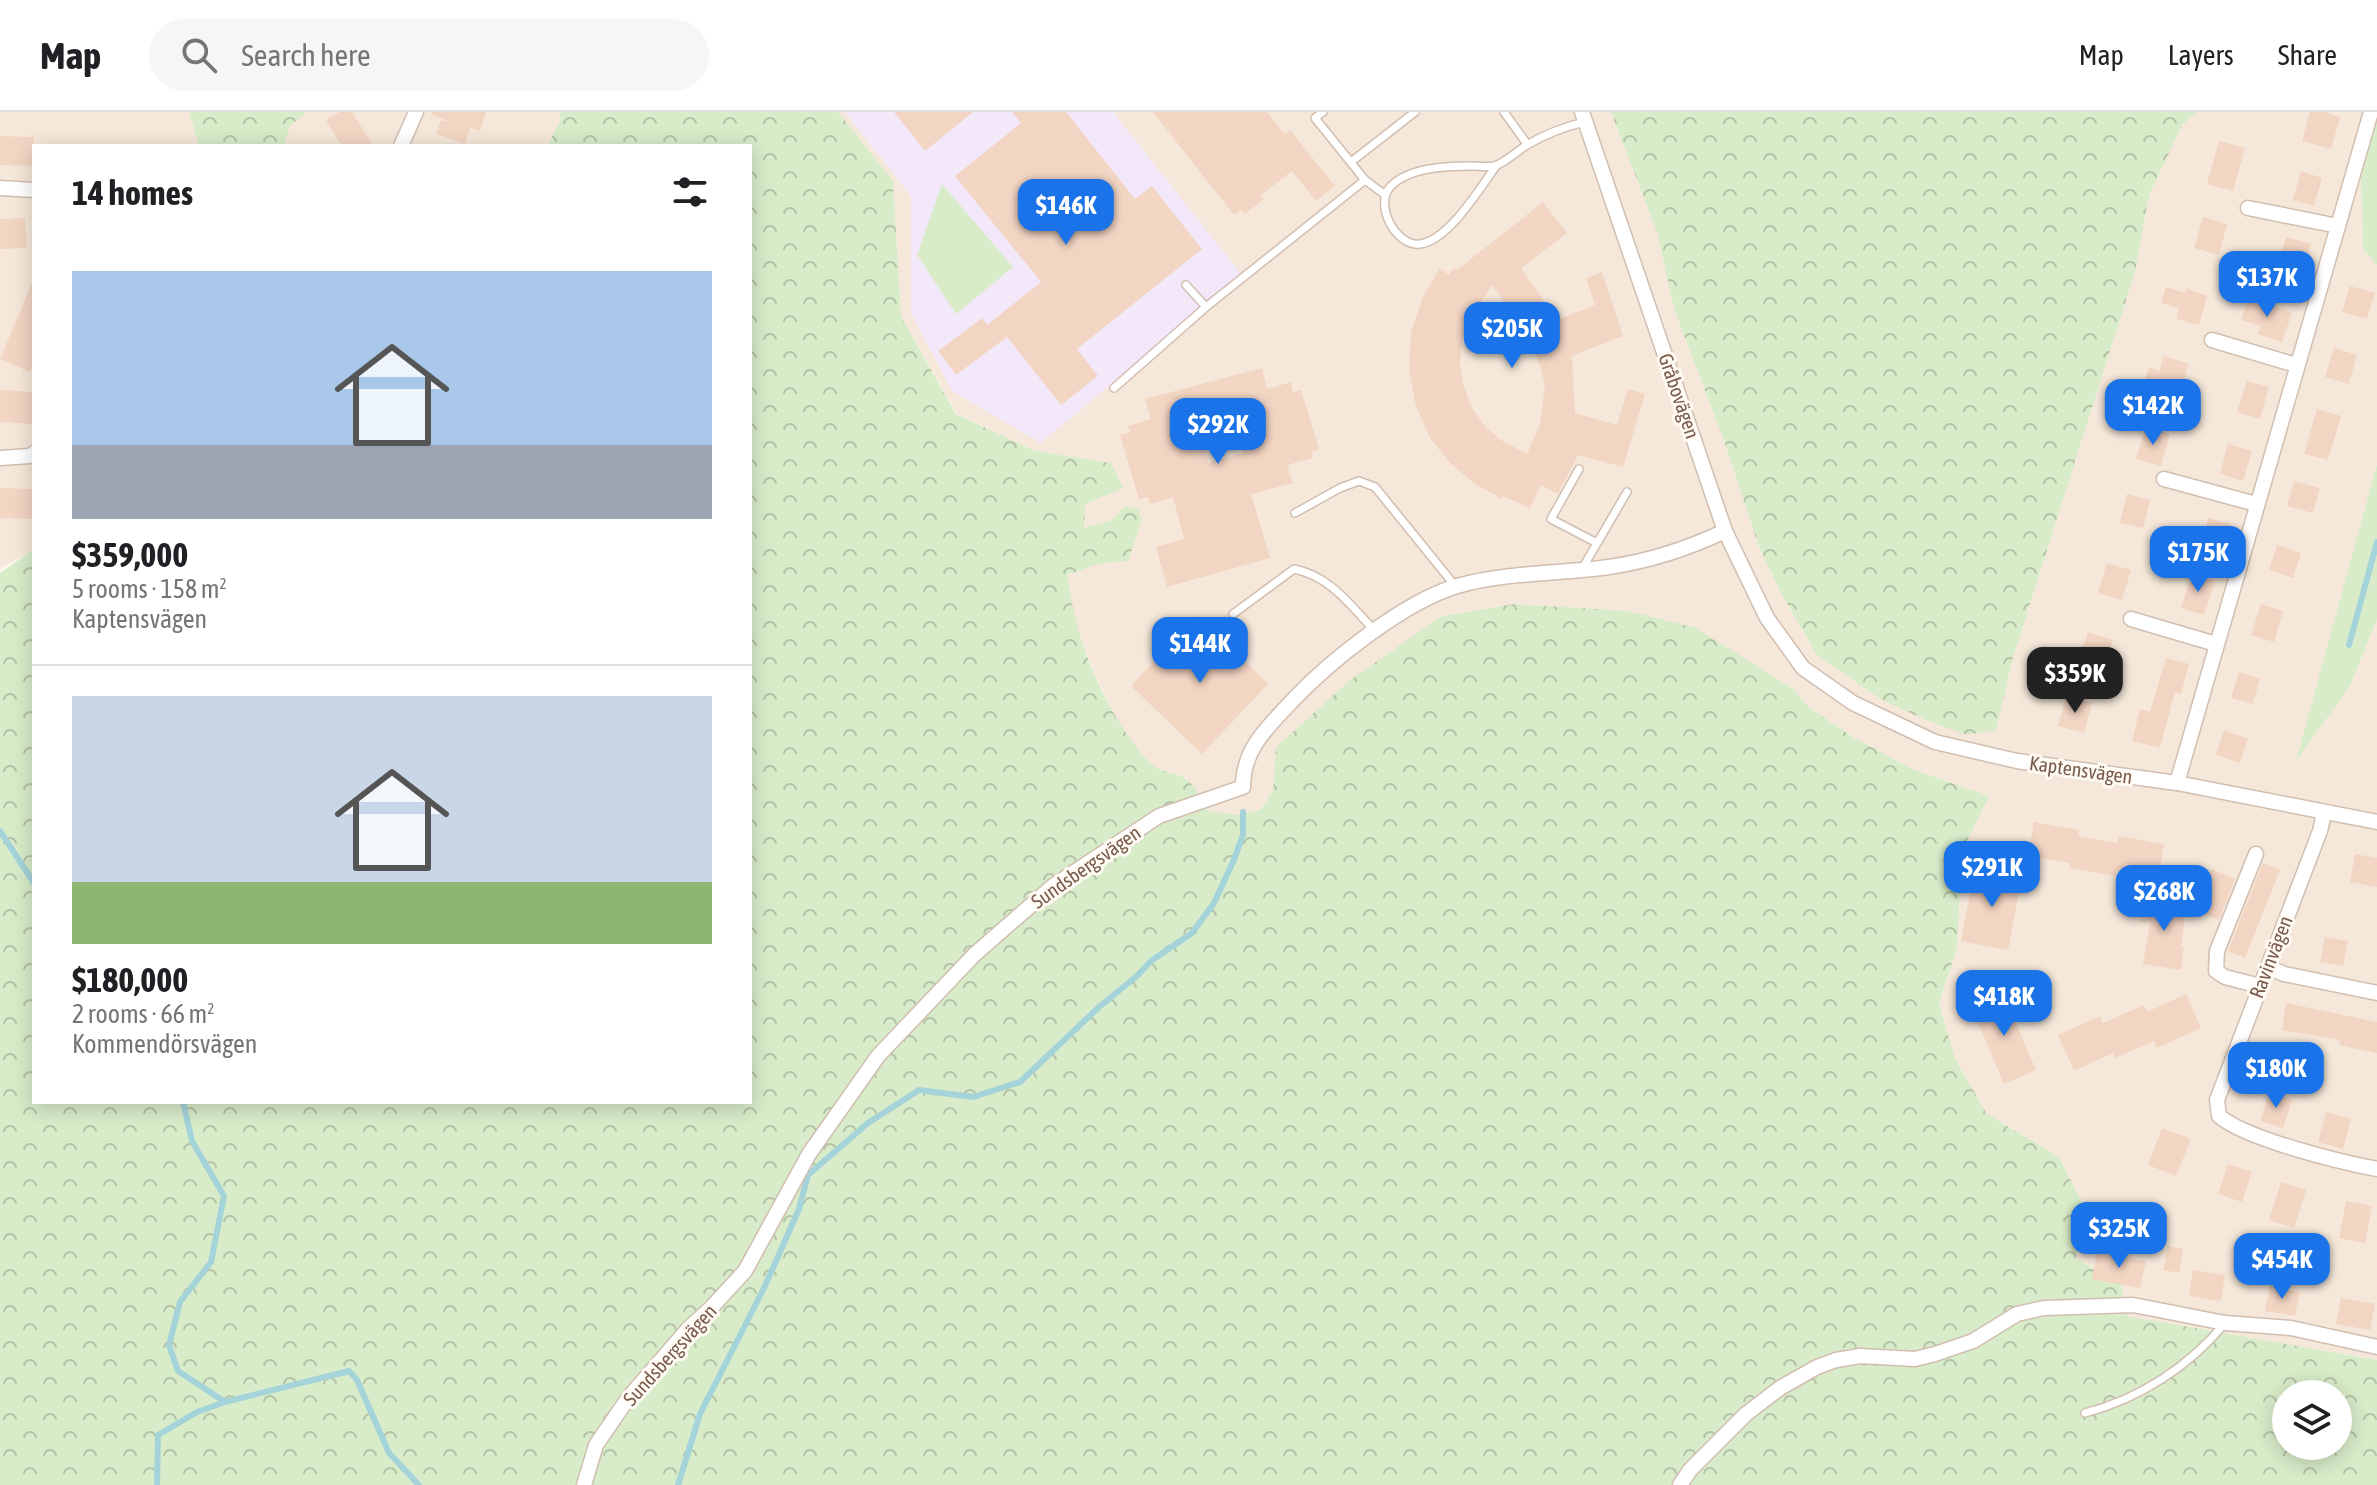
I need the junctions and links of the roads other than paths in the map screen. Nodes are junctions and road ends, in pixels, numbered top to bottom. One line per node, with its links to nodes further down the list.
1 (416, 112): 7 (street)
2 (1323, 112): 9 (lane)
3 (1415, 112): 9 (lane)
4 (1504, 112): 8 (lane)
5 (2371, 112): 16 (street)
6 (1583, 117): 8 (lane); 29 (street, Gråbovägen)
7 (402, 144)
8 (1527, 144): 10 (lane)
9 (1351, 162): 11 (lane)
10 (1496, 166): 14 (lane); 14 (lane)
11 (1365, 180): 14 (lane); 18 (lane)
12 (0, 188): 13 (street)
13 (32, 190)
14 (1384, 194)
15 (2248, 208): 16 (street)
16 (2338, 226): 20 (street)
17 (1186, 285): 18 (lane)
18 (1206, 307): 21 (lane)
19 (2212, 340): 20 (street)
20 (2296, 365): 27 (street)
21 (1114, 388)
22 (32, 454): 23 (street)
23 (0, 458)
24 (1579, 469): 30 (lane)
25 (2164, 479): 27 (street)
26 (1627, 492): 30 (lane)
27 (2256, 504): 36 (street)
28 (1295, 513): 32 (lane)
29 (1725, 531): 31 (street, Sundsbergsvägen); 37 (street, Gråbovägen)
30 (1597, 543): 31 (lane)
31 (1582, 569): 32 (street, Sundsbergsvägen)
32 (1456, 587): 35 (street, Sundsbergsvägen)
33 (1233, 614): 35 (lane)
34 (2131, 619): 36 (street)
35 (1374, 630): 49 (street, Sundsbergsvägen)
36 (2216, 644): 38 (street)
37 (1803, 668): 38 (street, Kaptensvägen)
38 (2177, 783): 39 (street, Kaptensvägen)
39 (2324, 813): 40 (street, Kaptensvägen); 42 (street, Ravinvägen)
40 (2377, 822)
41 (2256, 854): 43 (street)
42 (2268, 967): 43 (street, Ravinvägen); 44 (street)
43 (2260, 986): 45 (street, Ravinvägen)
44 (2377, 993)
45 (2377, 1169)
46 (2225, 1323): 47 (street); 48 (lane); 50 (street)
47 (2377, 1347)
48 (2085, 1413)
49 (584, 1485)
50 (1680, 1485)

